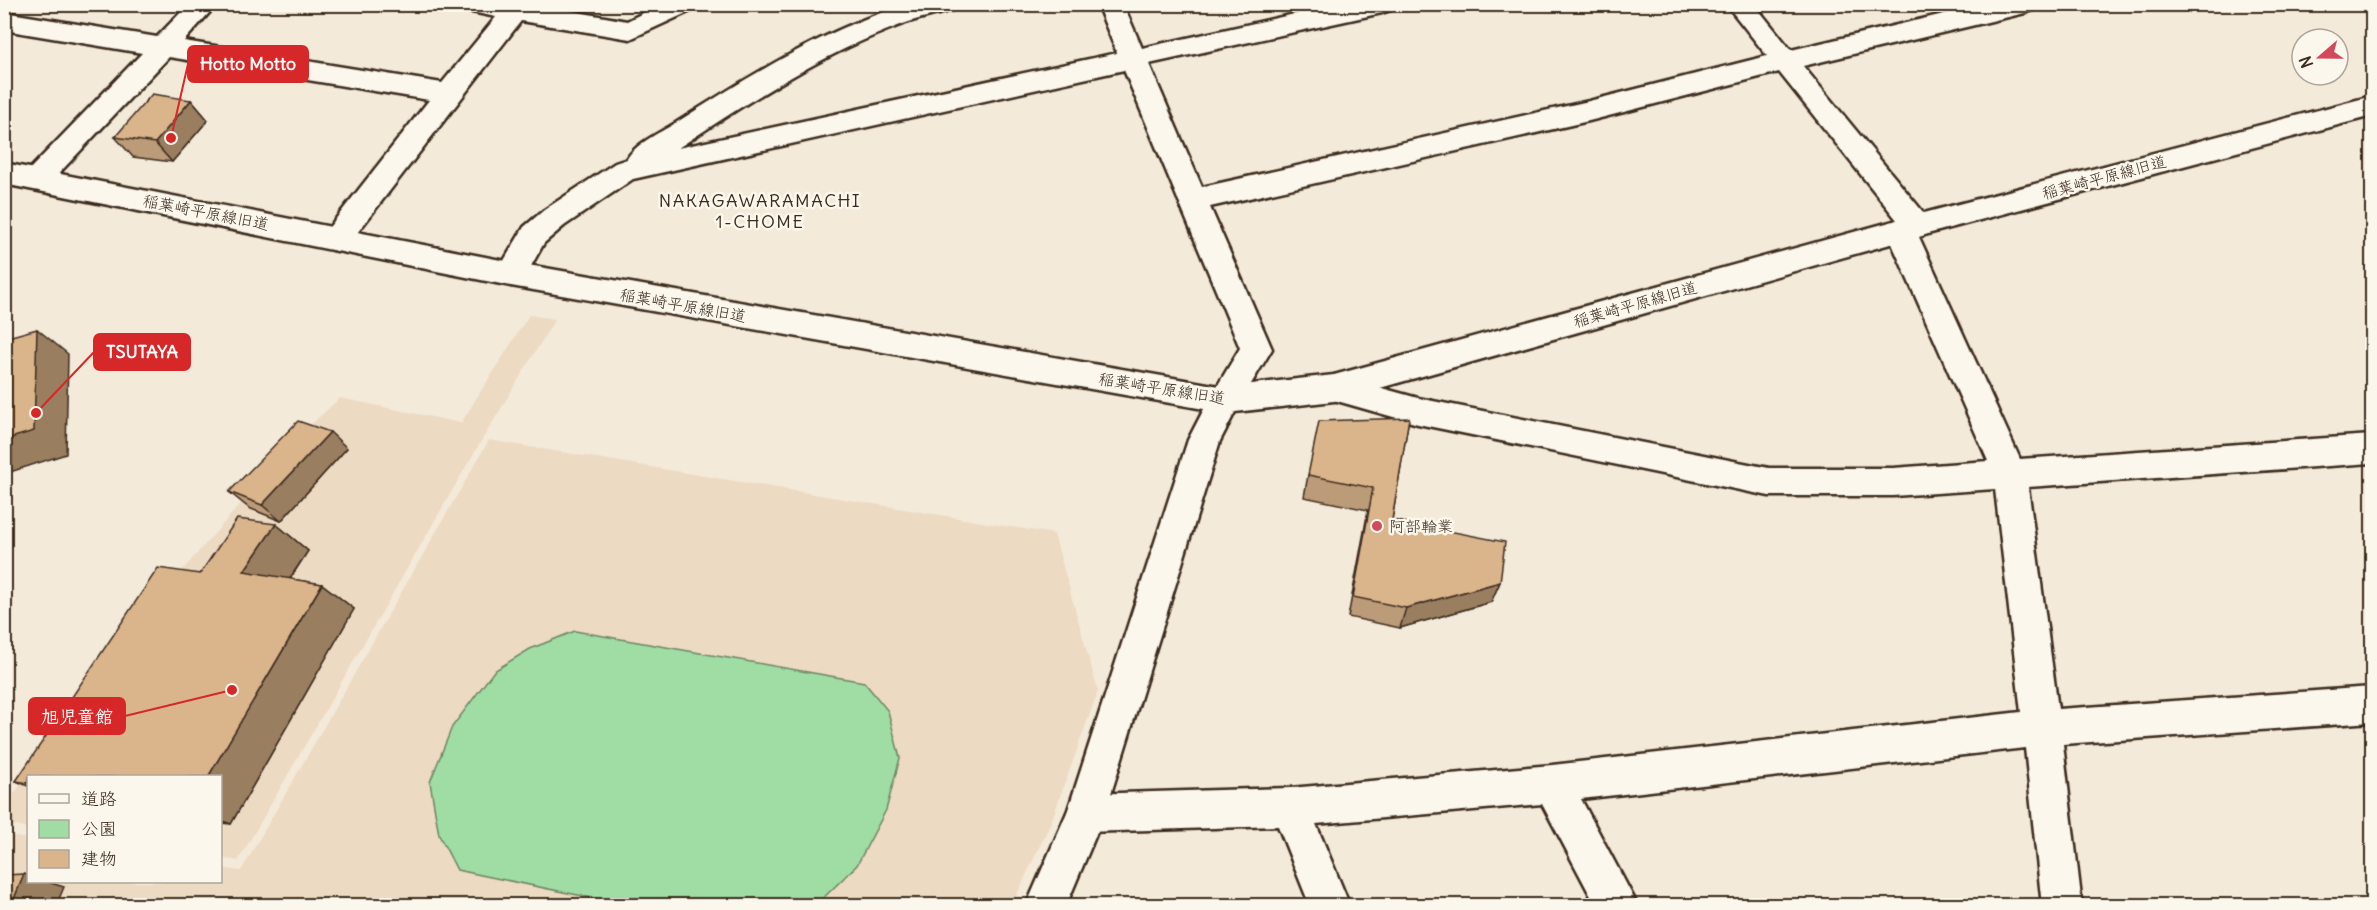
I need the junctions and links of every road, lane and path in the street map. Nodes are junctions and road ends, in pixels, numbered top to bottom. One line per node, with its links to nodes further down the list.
1 (204, 4): 11 (street)
2 (471, 4): 9 (street)
3 (684, 4): 9 (street)
4 (943, 4): 16 (street)
5 (1110, 4): 12 (street)
6 (1382, 4): 12 (street)
7 (1739, 4): 13 (street)
8 (2025, 4): 13 (street)
9 (517, 8): 14 (street)
10 (4, 21): 11 (street)
11 (164, 47): 14 (street); 18 (street)
12 (1133, 58): 16 (street); 19 (street)
13 (1784, 62): 19 (street); 20 (street)
14 (449, 94): 21 (street)
15 (2373, 106): 20 (street, 稲葉崎平原線旧道)
16 (625, 170): 22 (street)
17 (4, 173): 18 (street, 稲葉崎平原線旧道)
18 (36, 179): 21 (street, 稲葉崎平原線旧道)
19 (1194, 200): 24 (street)
20 (1910, 228): 23 (street, 稲葉崎平原線旧道); 26 (street)
21 (337, 238): 22 (street, 稲葉崎平原線旧道)
22 (511, 274): 24 (street, 稲葉崎平原線旧道)
23 (1334, 388): 24 (street, 稲葉崎平原線旧道); 26 (street)
24 (1225, 400): 31 (street)
25 (2373, 449): 26 (street)
26 (2010, 473): 28 (street)
27 (2373, 705): 28 (street)
28 (2043, 728): 29 (street); 35 (street)
29 (1552, 784): 30 (street); 34 (street)
30 (1290, 807): 31 (street); 33 (street)
31 (1086, 813): 32 (street)
32 (1047, 906)
33 (1330, 906)
34 (1618, 906)
35 (2062, 906)

